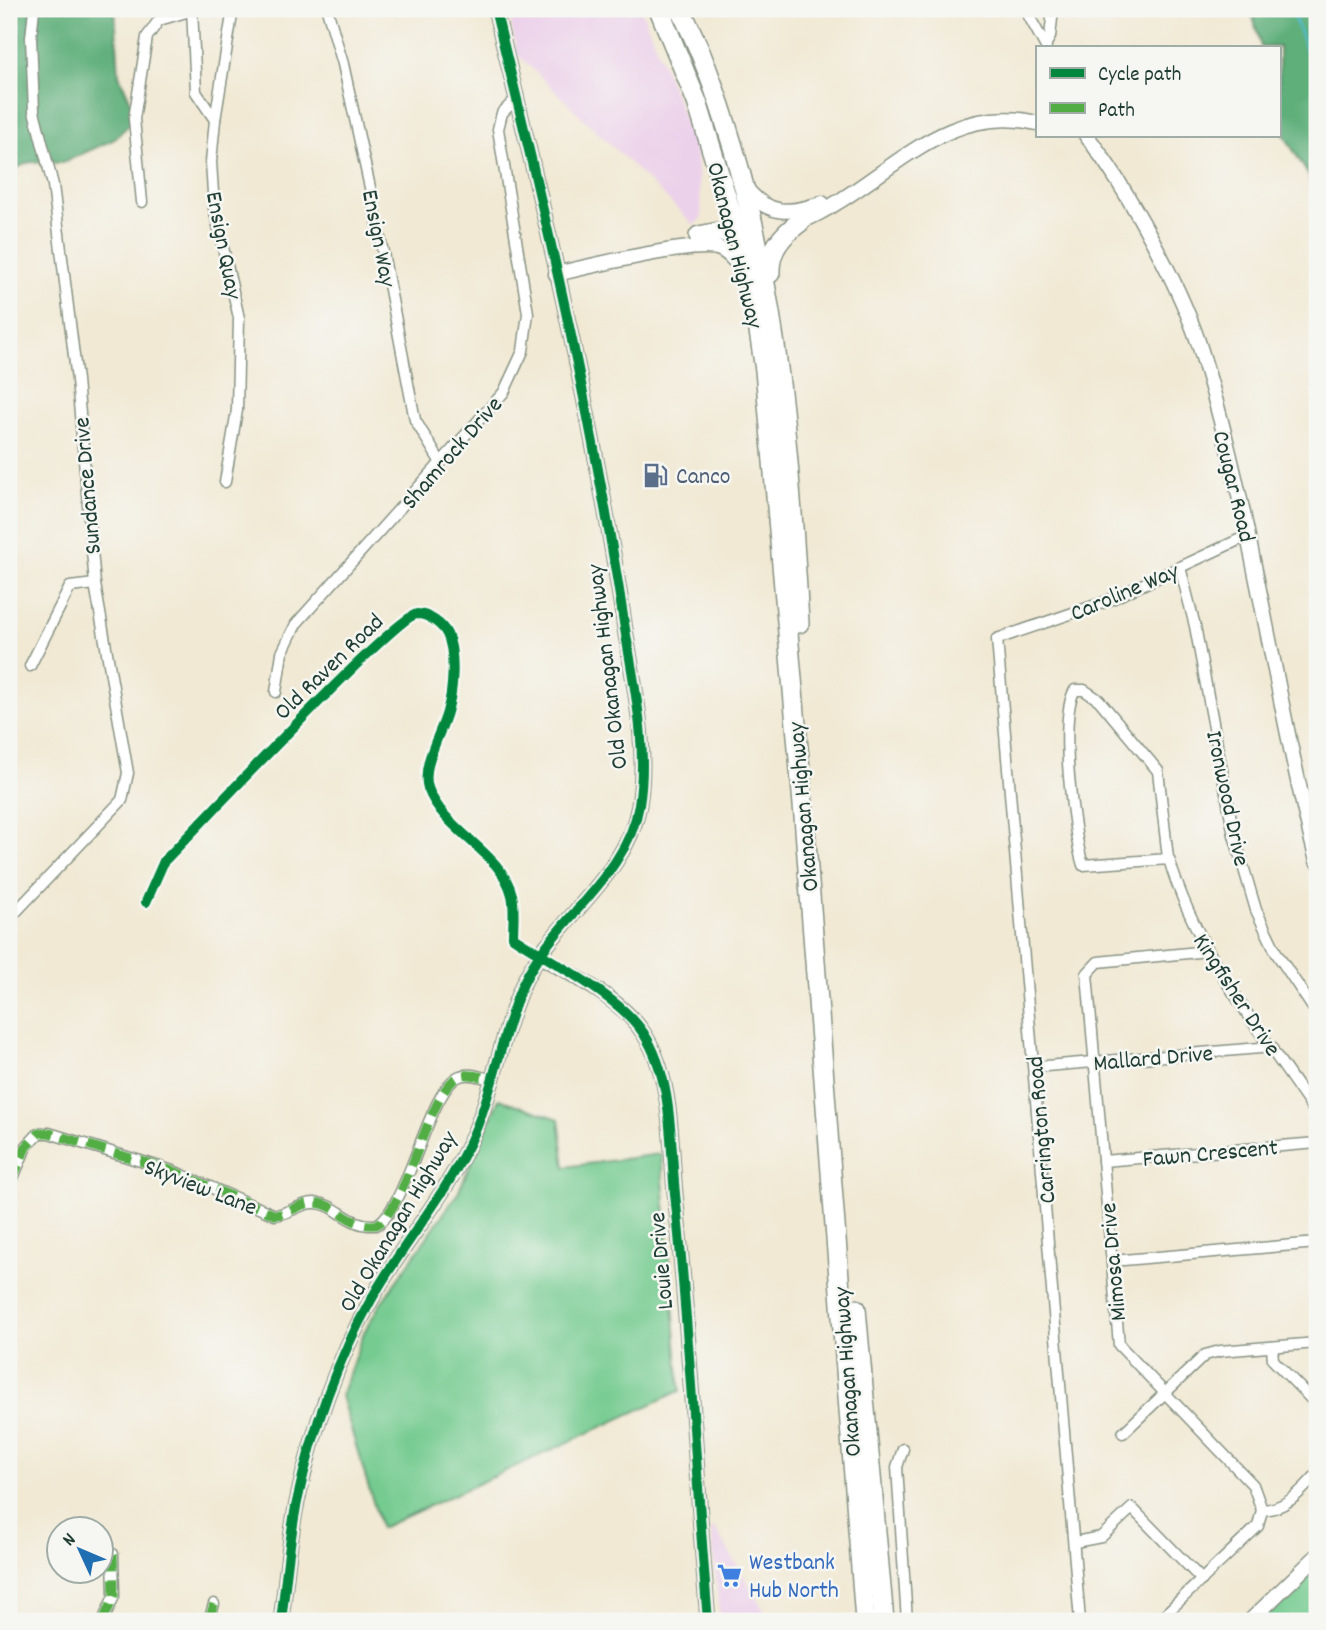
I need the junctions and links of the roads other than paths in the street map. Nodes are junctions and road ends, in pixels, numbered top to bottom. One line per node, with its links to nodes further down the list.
1 (34, 9): 30 (street, Sundance Drive)
2 (193, 9): 12 (street); 18 (street)
3 (233, 9): 12 (street, Ensign Quay)
4 (327, 9): 26 (street, Ensign Way)
5 (495, 9): 11 (street, Old Okanagan Highway)
6 (659, 9): 15 (highway, Okanagan Highway)
7 (680, 9): 17 (highway, Okanagan Highway)
8 (1025, 9): 10 (street)
9 (1053, 9): 10 (street)
10 (1045, 46)
11 (517, 98): 23 (street, Old Okanagan Highway); 26 (street, Shamrock Drive)
12 (215, 120): 27 (street, Ensign Quay)
13 (1036, 123): 16 (street)
14 (1087, 136): 28 (street, Cougar Road)
15 (717, 165): 20 (highway, Okanagan Highway); 21 (highway)
16 (861, 185): 17 (street); 19 (street)
17 (744, 186): 20 (highway, Okanagan Highway)
18 (142, 202)
19 (800, 222): 20 (highway); 25 (highway, Okanagan Highway)
20 (748, 233): 21 (highway); 24 (highway, Okanagan Highway); 25 (highway)
21 (699, 236): 22 (street)
22 (636, 257): 23 (street); 24 (street)
23 (556, 274): 39 (street, Old Okanagan Highway)
24 (752, 286): 60 (highway, Okanagan Highway)
25 (772, 312): 71 (highway, Okanagan Highway)
26 (441, 463): 33 (street, Shamrock Drive)
27 (226, 482)
28 (1247, 536): 29 (street, Caroline Way); 35 (street, Cougar Road)
29 (1180, 567): 31 (street, Caroline Way); 40 (street, Ironwood Drive)
30 (95, 583): 32 (street); 37 (street, Sundance Drive)
31 (997, 639): 43 (street, Carrington Road)
32 (30, 666)
33 (276, 692)
34 (1168, 858): 38 (street, Kingfisher Drive)
35 (1317, 861)
36 (146, 902): 39 (street, Old Raven Road)
37 (9, 919)
38 (1208, 951): 41 (street, Kingfisher Drive); 42 (street, Mimosa Drive)
39 (539, 955): 44 (street, Old Okanagan Highway); 68 (street, Louie Drive)
40 (1317, 1014)
41 (1272, 1047): 42 (street, Mallard Drive); 45 (street, Kingfisher Drive)
42 (1094, 1062): 43 (street, Mallard Drive); 47 (street, Mimosa Drive)
43 (1034, 1067): 59 (street, Carrington Road)
44 (492, 1079): 48 (street, Skyview Lane); 67 (street, Old Okanagan Highway)
45 (1317, 1115)
46 (1317, 1143): 47 (street, Fawn Crescent)
47 (1103, 1161): 50 (street, Mimosa Drive)
48 (9, 1179)
49 (1317, 1243): 50 (street)
50 (1112, 1261): 53 (street, Mimosa Drive)
51 (1317, 1343): 52 (street)
52 (1272, 1347): 53 (street); 54 (street)
53 (1166, 1393): 55 (street); 58 (street, Mimosa Drive)
54 (1317, 1405)
55 (1124, 1433)
56 (903, 1449): 72 (street)
57 (1317, 1474): 58 (street)
58 (1262, 1510): 62 (street)
59 (1075, 1542): 62 (street); 73 (street, Carrington Road)
60 (859, 1553): 69 (highway, Okanagan Highway); 70 (highway)
61 (1317, 1556): 75 (street)
62 (1202, 1580): 74 (street)
63 (114, 1584): 65 (street)
64 (214, 1604): 66 (street)
65 (103, 1621)
66 (209, 1621)
67 (281, 1621)
68 (708, 1621)
69 (865, 1621)
70 (876, 1621)
71 (884, 1621)
72 (907, 1621)
73 (1080, 1621)
74 (1158, 1621)
75 (1250, 1621)

